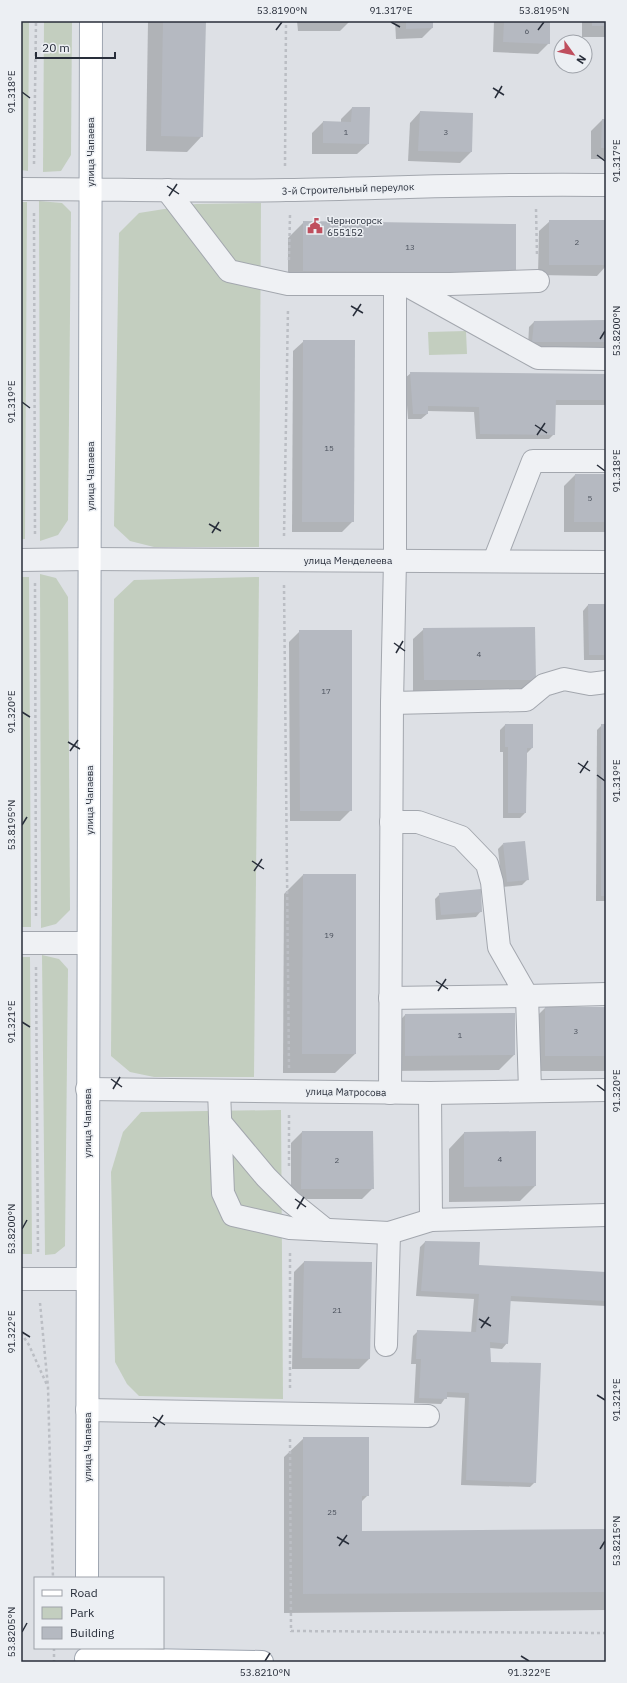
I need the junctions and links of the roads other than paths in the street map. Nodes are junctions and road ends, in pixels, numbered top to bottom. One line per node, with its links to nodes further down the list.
1 (90, 21): 5 (main road, улица Чапаева)
2 (606, 185): 4 (street, 3-й Строительный переулок)
3 (28, 189): 5 (street, 3-й Строительный переулок)
4 (167, 190): 5 (street, 3-й Строительный переулок); 7 (street)
5 (90, 191): 10 (main road, улица Чапаева)
6 (538, 281): 7 (street)
7 (400, 284): 8 (street); 12 (street)
8 (606, 359)
9 (606, 461): 13 (street)
10 (89, 559): 11 (street, улица Менделеева); 12 (street, улица Менделеева); 19 (main road, улица Чапаева)
11 (28, 560)
12 (395, 560): 13 (street, улица Менделеева); 16 (street)
13 (494, 561): 14 (street, улица Менделеева)
14 (606, 562)
15 (606, 682): 16 (street)
16 (392, 703): 17 (street)
17 (392, 822): 21 (street); 22 (street)
18 (28, 943): 19 (street)
19 (88, 943): 23 (main road, улица Чапаева)
20 (606, 994): 21 (street)
21 (528, 996): 22 (street); 24 (street)
22 (390, 998): 27 (street)
23 (87, 1089): 26 (street, улица Матросова); 35 (main road, улица Чапаева)
24 (530, 1090): 25 (street, улица Матросова); 28 (street, улица Матросова)
25 (606, 1090)
26 (219, 1091): 27 (street, улица Матросова); 29 (street)
27 (390, 1093): 28 (street, улица Матросова)
28 (430, 1093): 31 (street)
29 (220, 1122): 32 (street); 32 (street)
30 (606, 1215): 31 (street)
31 (431, 1220): 33 (street)
32 (326, 1230): 33 (street)
33 (389, 1233): 36 (street)
34 (30, 1279): 35 (street)
35 (87, 1279): 37 (main road, улица Чапаева)
36 (386, 1345)
37 (87, 1410): 38 (street); 39 (main road, улица Чапаева)
38 (428, 1416)
39 (86, 1577)
40 (86, 1656): 41 (main road)
41 (262, 1662)

